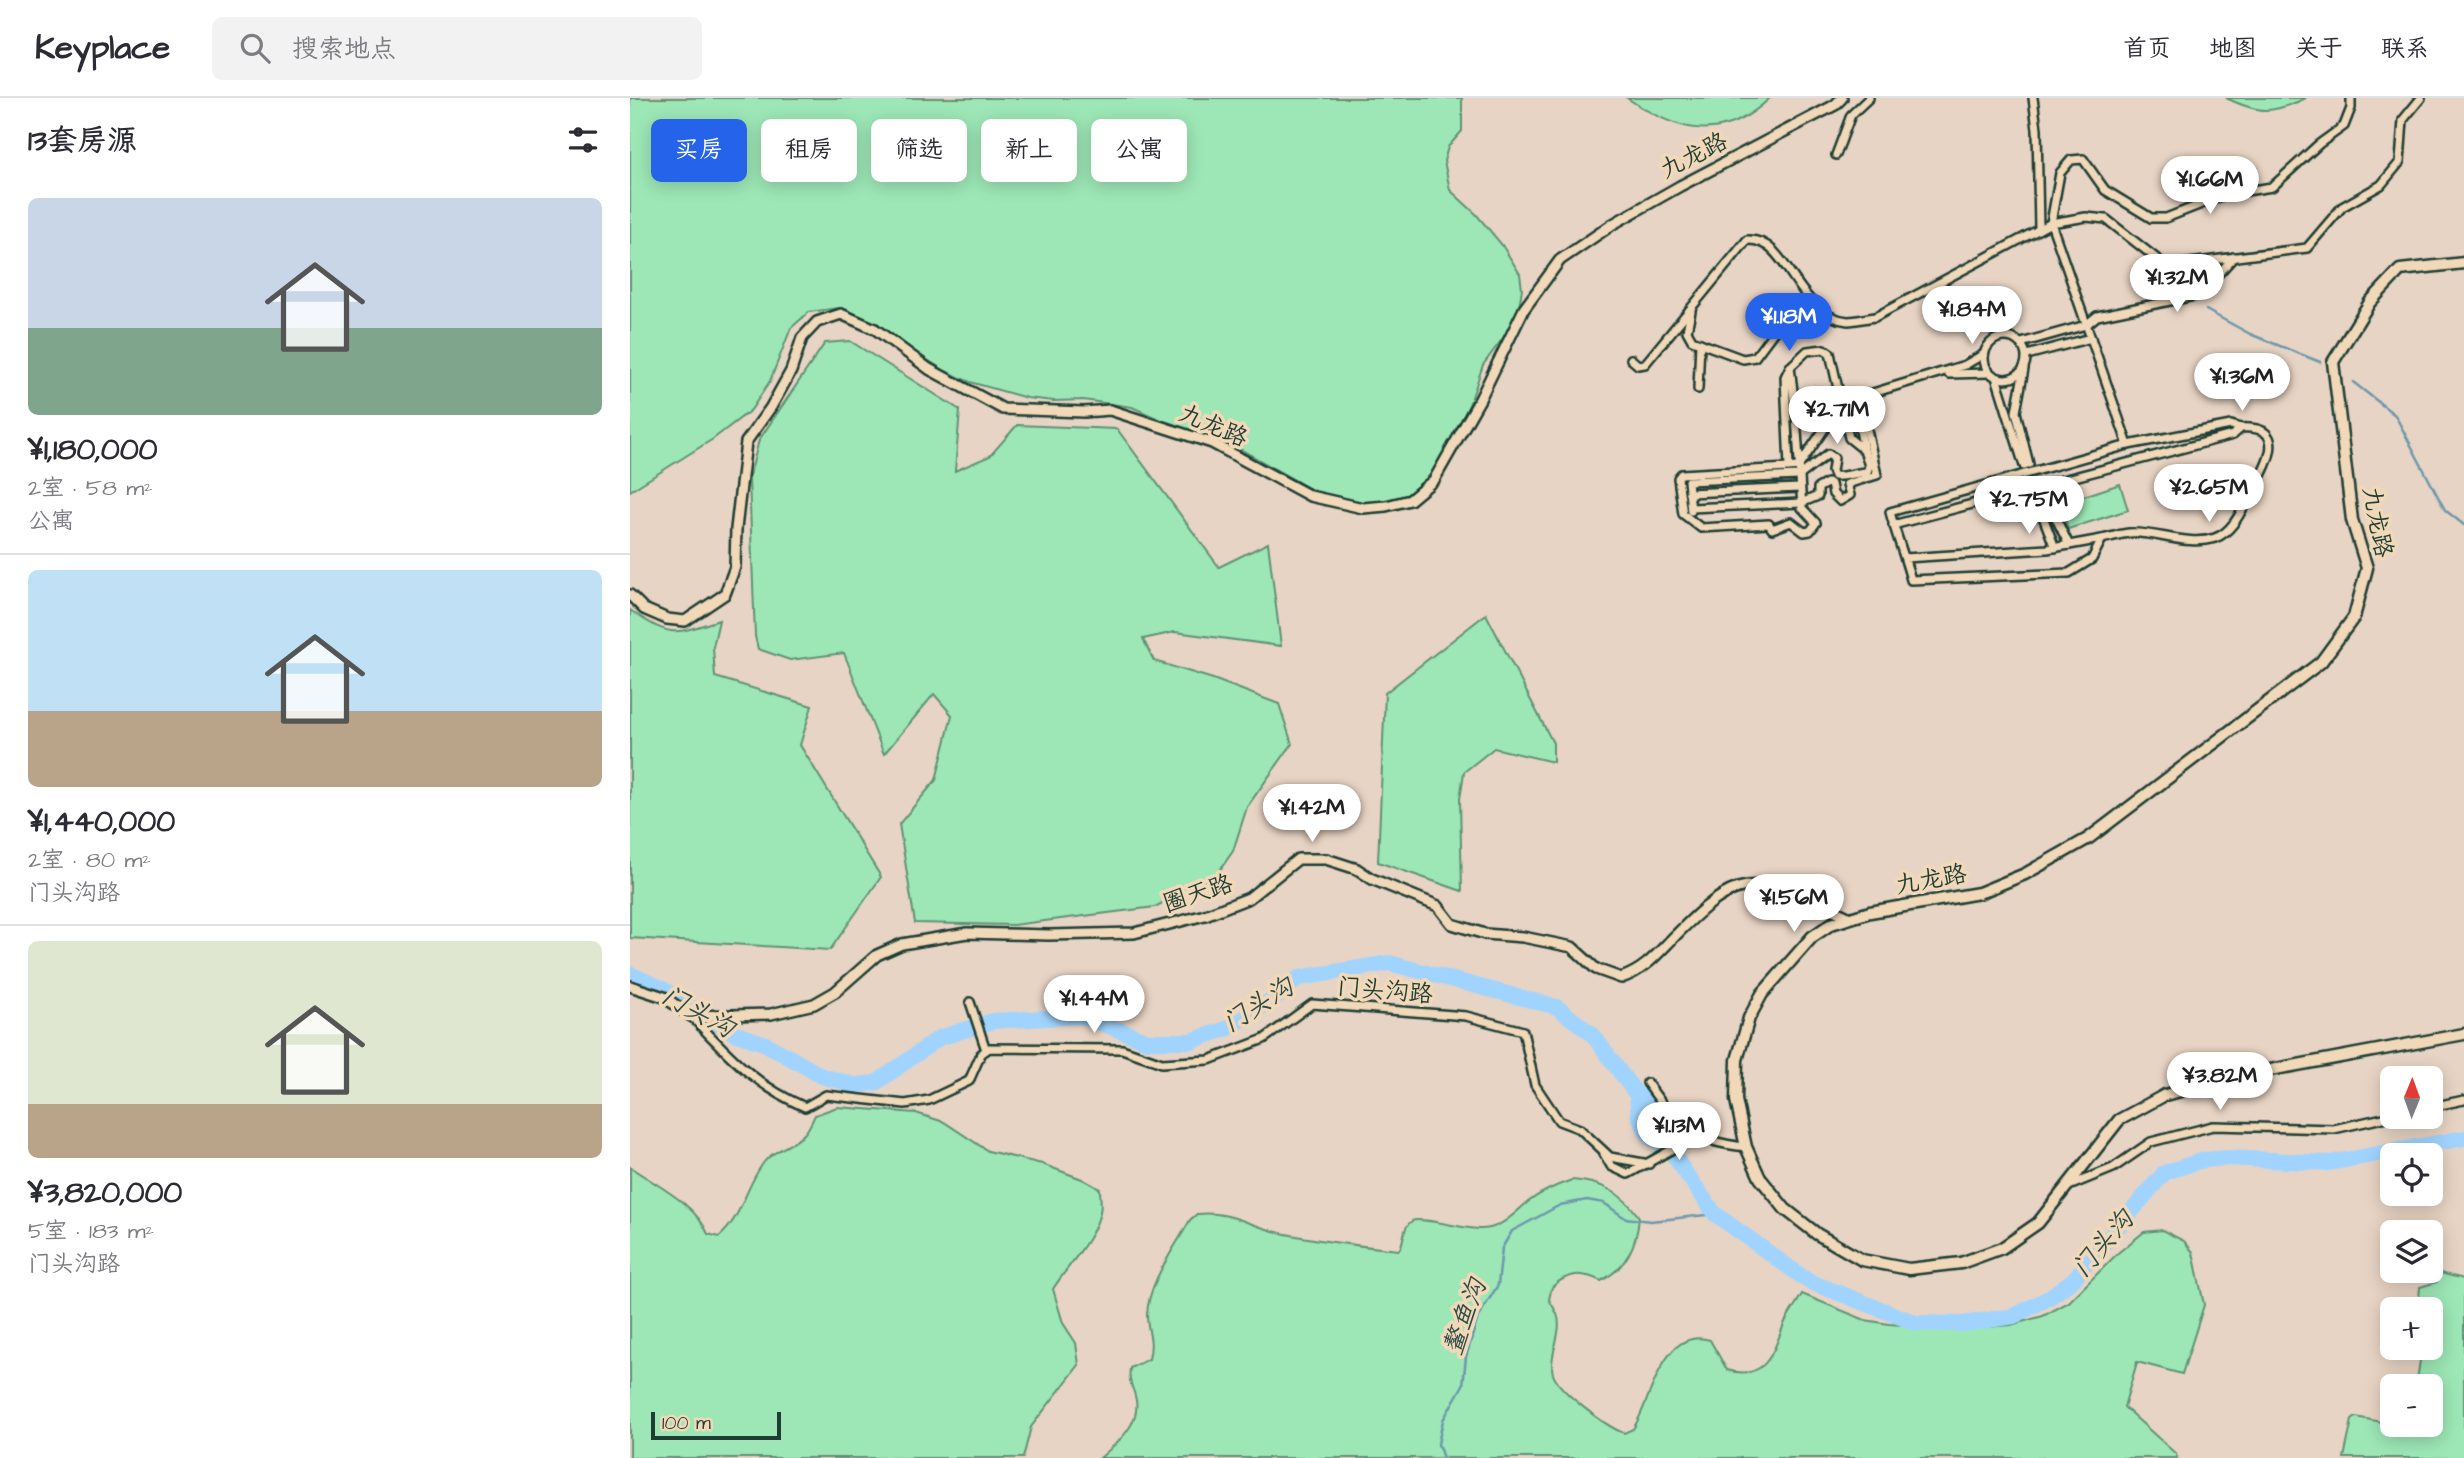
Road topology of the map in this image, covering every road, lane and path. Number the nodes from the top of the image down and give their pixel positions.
1 (1842, 98) edge
2 (1869, 98) edge
3 (2033, 98) edge
4 (2351, 98) edge
5 (2421, 98) edge
6 (1836, 155) dead end
7 (2051, 223) junction
8 (2039, 229) junction
9 (2234, 256) junction
10 (2464, 263) edge
11 (1793, 306) dead end
12 (1692, 307) junction
13 (2086, 325) junction
14 (2091, 338) junction
15 (1700, 343) junction
16 (2021, 343) junction
17 (1984, 354) junction
18 (2027, 355) junction
19 (1631, 359) dead end
20 (1790, 367) junction
21 (2024, 368) junction
22 (1938, 374) junction
23 (1993, 375) junction
24 (1698, 389) dead end
25 (1857, 399) junction
26 (1843, 402) junction
27 (2241, 428) junction
28 (2128, 445) junction
29 (1864, 450) junction
30 (1789, 468) junction
31 (1799, 471) junction
32 (1679, 481) junction
33 (1688, 481) junction
34 (1800, 488) junction
35 (1689, 493) junction
36 (2046, 498) tunnel mouth
37 (2036, 501) tunnel mouth
38 (1801, 503) junction
39 (1691, 508) junction
40 (1692, 521) junction
41 (1894, 525) junction
42 (2102, 539) junction
43 (2068, 545) junction
44 (2055, 548) junction
45 (1905, 558) junction
46 (630, 595) edge
47 (1850, 918) junction
48 (630, 986) edge
49 (970, 1002) dead end
50 (691, 1016) junction
51 (2464, 1034) edge
52 (986, 1050) junction
53 (1647, 1083) dead end
54 (2464, 1100) edge
55 (2443, 1105) edge
56 (2380, 1119) edge
57 (1696, 1137) junction
58 (1746, 1147) junction
59 (1603, 1153) junction
60 (1649, 1164) junction
61 (2068, 1186) junction

1 - 46 street, 九龙路
2 - 6 street
3 - 8 street
4 - 7 street
5 - 9 street
7 - 8 street
7 - 9 street
7 - 13 street
8 - 12 street
9 - 13 street
10 - 47 main road, 九龙路
11 - 15 street
12 - 15 street
12 - 19 street
13 - 14 street
13 - 16 street
14 - 18 street
14 - 28 street
15 - 24 street
16 - 17 street
16 - 18 street
17 - 22 street
17 - 23 street
18 - 21 street
20 - 26 street
20 - 30 street
20 - 31 street
21 - 23 street
21 - 23 street
22 - 23 street
22 - 25 street
25 - 26 street
25 - 29 street
25 - 38 street
26 - 29 street
26 - 31 street
27 - 28 street
27 - 41 street
27 - 42 street
28 - 41 street
29 - 31 street
30 - 31 street
30 - 32 street
31 - 33 street
31 - 34 street
32 - 33 street
32 - 40 street
33 - 35 street
34 - 35 street
34 - 38 street
35 - 39 street
36 - 43 street
37 - 44 street
38 - 39 street
38 - 40 street
39 - 40 street
41 - 45 street
42 - 43 street
42 - 45 street
43 - 44 street
44 - 45 street
47 - 50 street, 圈天路
47 - 58 main road, 九龙路
48 - 50 street
49 - 52 street
50 - 52 street
51 - 61 main road, 九龙路
52 - 59 street, 门头沟路
53 - 57 street
54 - 55 street
56 - 61 street
57 - 58 street
57 - 60 street
58 - 61 main road, 九龙路
59 - 60 street
59 - 60 street

